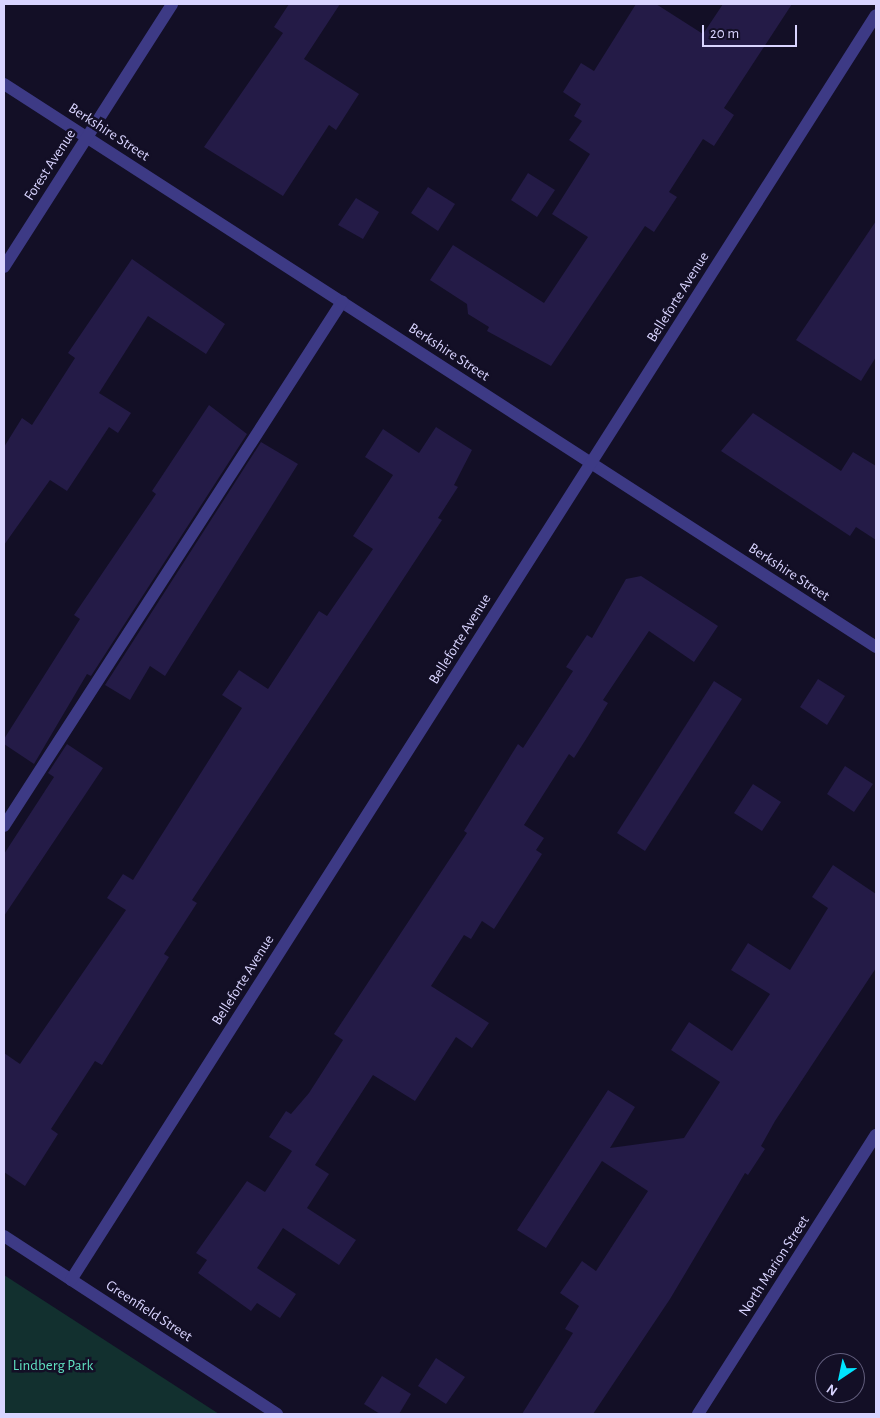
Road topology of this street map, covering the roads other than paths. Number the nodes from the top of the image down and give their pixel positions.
1 (172, 4) edge
2 (876, 15) edge
3 (4, 84) edge
4 (87, 137) junction
5 (4, 267) edge
6 (342, 302) junction
7 (591, 463) junction
8 (876, 648) edge
9 (4, 826) edge
10 (876, 1135) edge
11 (4, 1236) edge
12 (71, 1280) junction
13 (277, 1414) edge
14 (698, 1414) edge

1 - 4 street, Forest Avenue
2 - 7 street, Belleforte Avenue
3 - 4 street, Berkshire Street
4 - 5 street, Forest Avenue
4 - 6 street, Berkshire Street
6 - 7 street, Berkshire Street
6 - 9 street
7 - 8 street, Berkshire Street
7 - 12 street, Belleforte Avenue
10 - 14 street, North Marion Street
11 - 12 street, Greenfield Street
12 - 13 street, Greenfield Street

